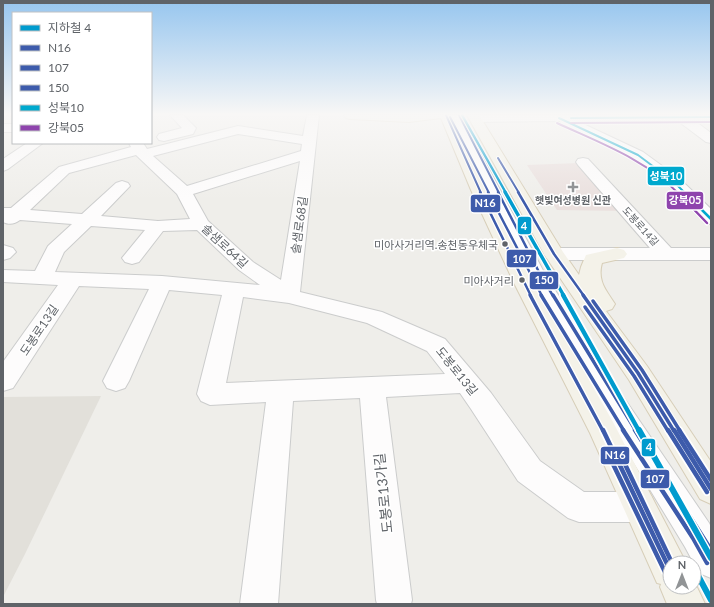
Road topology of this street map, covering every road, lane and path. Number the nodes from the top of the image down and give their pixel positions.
1 (294, 143) edge
2 (310, 143) edge
3 (466, 143) edge
4 (468, 143) edge
5 (470, 143) edge
6 (483, 143) edge
7 (613, 143) edge
8 (35, 144) edge
9 (140, 145) edge
10 (310, 147) junction
11 (492, 150) junction
12 (583, 162) dead end
13 (3, 166) edge
14 (494, 182) junction
15 (122, 186) dead end
16 (184, 192) junction
17 (709, 215) edge
18 (8, 217) edge
19 (86, 220) junction
20 (201, 224) junction
21 (158, 226) junction
22 (550, 247) junction
23 (617, 254) junction
24 (666, 254) junction
25 (711, 254) edge
26 (132, 258) dead end
27 (3, 276) edge
28 (42, 278) junction
29 (73, 280) junction
30 (162, 283) junction
31 (234, 289) junction
32 (289, 296) junction
33 (4, 381) dead end
34 (116, 381) dead end
35 (467, 383) junction
36 (372, 386) junction
37 (281, 390) junction
38 (705, 479) edge
39 (640, 506) junction
40 (711, 536) edge
41 (663, 555) edge
42 (711, 561) edge
43 (394, 600) dead end
44 (259, 604) edge

1 - 10 street
2 - 10 street, 솔샘로68길
3 - 39 main road
4 - 42 street
5 - 14 street
6 - 11 main road
7 - 17 street
8 - 13 street
9 - 16 street, 솔샘로64길
9 - 18 street
10 - 16 street
10 - 32 street, 솔샘로68길
11 - 14 street
11 - 22 main road
12 - 24 street, 도봉로14길
14 - 22 street
14 - 40 street
15 - 19 street
16 - 20 street, 솔샘로64길
18 - 19 street
19 - 21 street
19 - 28 street
20 - 21 street
20 - 32 street, 솔샘로64길
21 - 26 street
22 - 23 street, 도봉로14길
22 - 38 main road
23 - 24 street, 도봉로14길
23 - 38 main road
24 - 25 street, 도봉로14길
27 - 28 street, 도봉로13길
28 - 29 street, 도봉로13길
29 - 30 street, 도봉로13길
29 - 33 street, 도봉로13길
30 - 31 street, 도봉로13길
30 - 34 street
31 - 32 street, 도봉로13길
31 - 37 street
32 - 35 street, 도봉로13길
35 - 36 street
35 - 39 street, 도봉로13길
36 - 37 street
36 - 43 street, 도봉로13가길
37 - 44 street
39 - 41 main road

